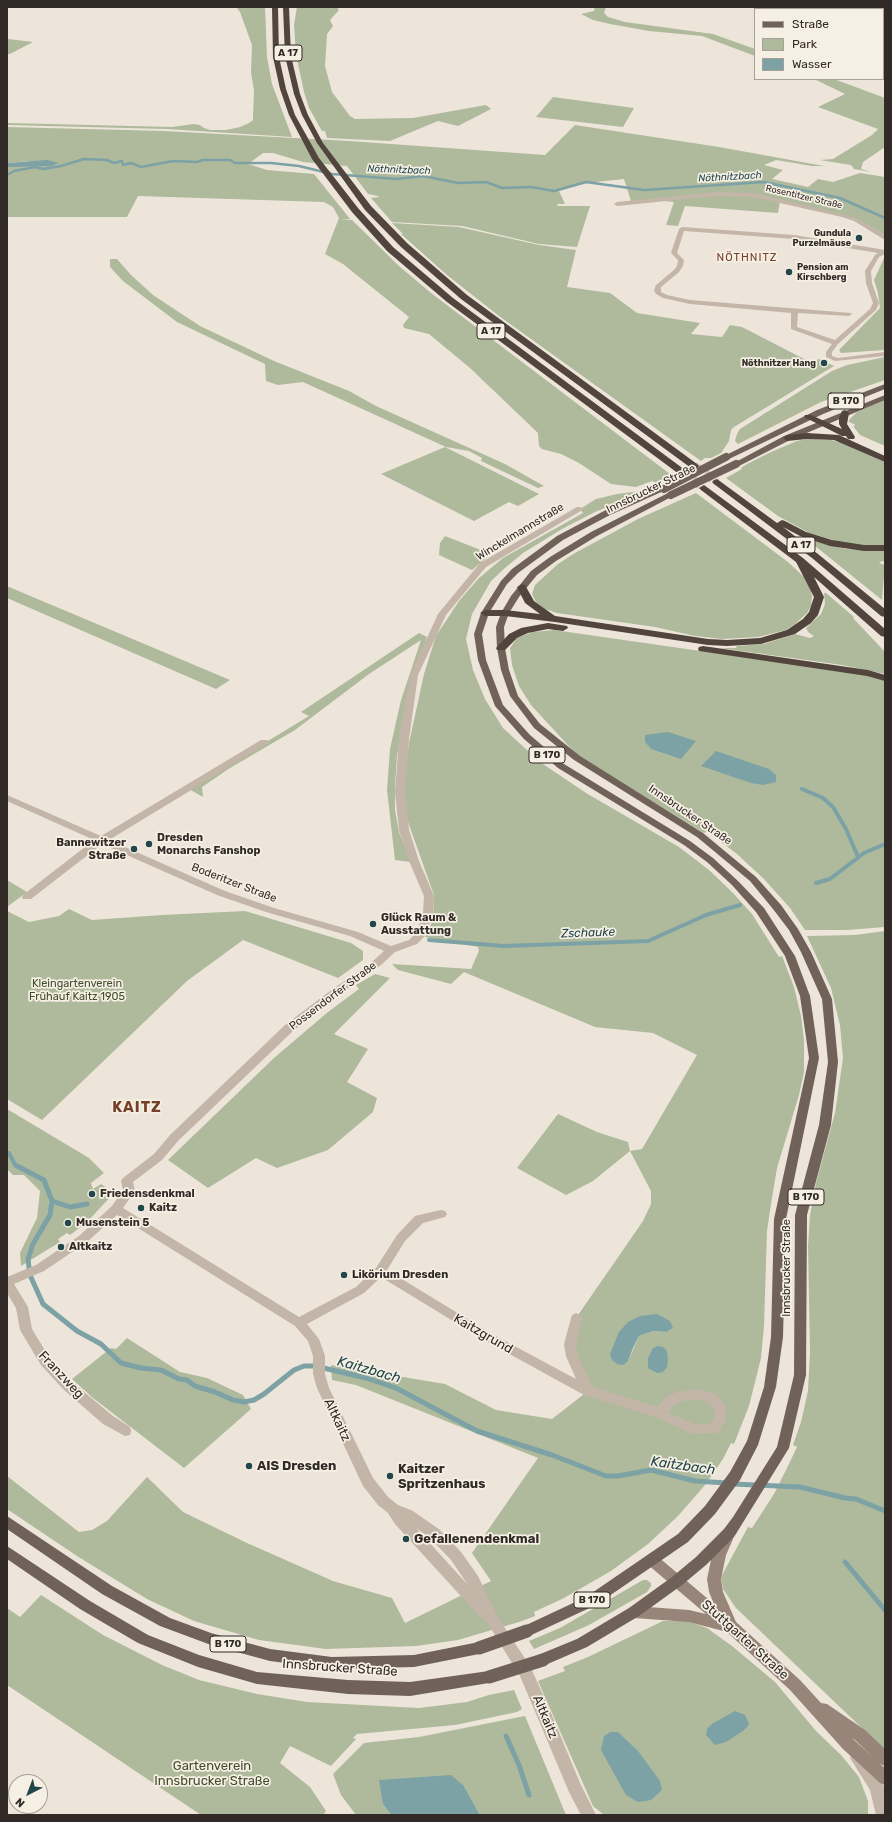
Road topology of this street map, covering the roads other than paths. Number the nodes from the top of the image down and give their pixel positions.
1 (293, 7) edge
2 (273, 8) edge
3 (286, 9) edge
4 (617, 204) dead end
5 (885, 238) edge
6 (885, 252) edge
7 (795, 311) junction
8 (849, 314) dead end
9 (836, 343) junction
10 (885, 354) edge
11 (885, 386) edge
12 (885, 397) edge
13 (846, 413) junction
14 (804, 419) junction
15 (817, 425) junction
16 (836, 437) junction
17 (851, 437) junction
18 (787, 438) junction
19 (885, 451) edge
20 (885, 459) edge
21 (694, 466) tunnel mouth
22 (682, 472) tunnel mouth
23 (717, 482) tunnel mouth
24 (704, 488) tunnel mouth
25 (751, 507) junction
26 (580, 509) dead end
27 (885, 548) edge
28 (800, 560) junction
29 (522, 587) junction
30 (442, 614) joint
31 (485, 614) junction
32 (885, 614) edge
33 (504, 617) junction
34 (551, 622) junction
35 (885, 634) edge
36 (500, 648) junction
37 (885, 678) edge
38 (264, 742) dead end
39 (7, 798) edge
40 (101, 840) junction
41 (27, 897) dead end
42 (391, 950) junction
43 (116, 1208) junction
44 (441, 1214) dead end
45 (380, 1271) junction
46 (7, 1282) edge
47 (576, 1318) dead end
48 (299, 1322) junction
49 (588, 1391) junction
50 (659, 1413) dead end
51 (125, 1431) dead end
52 (393, 1509) junction
53 (7, 1522) edge
54 (729, 1533) junction
55 (7, 1552) edge
56 (652, 1560) junction
57 (678, 1581) junction
58 (634, 1612) junction
59 (494, 1623) junction
60 (731, 1627) junction
61 (810, 1701) junction
62 (848, 1744) junction
63 (885, 1759) edge
64 (885, 1778) edge
65 (589, 1815) edge
66 (883, 1815) edge

1 - 3 highway
2 - 22 highway, A 17
3 - 21 highway, A 17
4 - 5 street, Rosentitzer Straße
6 - 7 street
6 - 9 street
7 - 8 street
7 - 9 street
9 - 10 street
11 - 14 main road, B 170
12 - 13 main road, B 170
13 - 15 main road, Innsbrucker Straße / B 170
13 - 17 highway
14 - 15 highway
14 - 31 main road, Innsbrucker Straße / B 170, bridge
15 - 16 highway
15 - 17 highway
15 - 18 main road, Innsbrucker Straße / B 170
16 - 18 highway
16 - 20 highway
17 - 19 highway
18 - 29 main road, Innsbrucker Straße / B 170, bridge
23 - 25 highway, A 17
24 - 28 highway, A 17
25 - 27 highway
25 - 32 highway, A 17
26 - 30 street, Winckelmannstraße
28 - 34 highway
28 - 35 highway, A 17
29 - 33 main road, Innsbrucker Straße / B 170
29 - 34 highway
30 - 42 street, Possendorfer Straße
31 - 33 highway
31 - 56 main road, Innsbrucker Straße / B 170
33 - 34 highway
33 - 36 main road, Innsbrucker Straße / B 170
34 - 36 highway
34 - 37 highway
36 - 54 main road, Innsbrucker Straße / B 170
38 - 40 street
39 - 40 street, Boderitzer Straße
40 - 41 street
40 - 42 street, Boderitzer Straße
42 - 43 street, Possendorfer Straße
43 - 46 street, Possendorfer Straße
43 - 48 street, Altkaitz
44 - 45 street
45 - 48 street
45 - 49 street, Kaitzgrund
46 - 51 street, Franzweg
47 - 49 street
48 - 52 street, Altkaitz
49 - 50 street, Kaitzgrund
52 - 59 street, Altkaitz
52 - 59 street, Altkaitz
53 - 56 main road, Innsbrucker Straße / B 170, bridge
54 - 57 main road, Innsbrucker Straße / B 170
54 - 60 main road
55 - 58 main road, Innsbrucker Straße / B 170, bridge
56 - 57 main road
57 - 58 main road, Innsbrucker Straße / B 170
57 - 60 main road, Stuttgarter Straße
58 - 60 main road
59 - 65 street, Altkaitz
60 - 61 main road, Stuttgarter Straße
61 - 62 main road, Stuttgarter Straße
61 - 63 main road, Stuttgarter Straße
62 - 64 main road, Stuttgarter Straße
62 - 66 street

